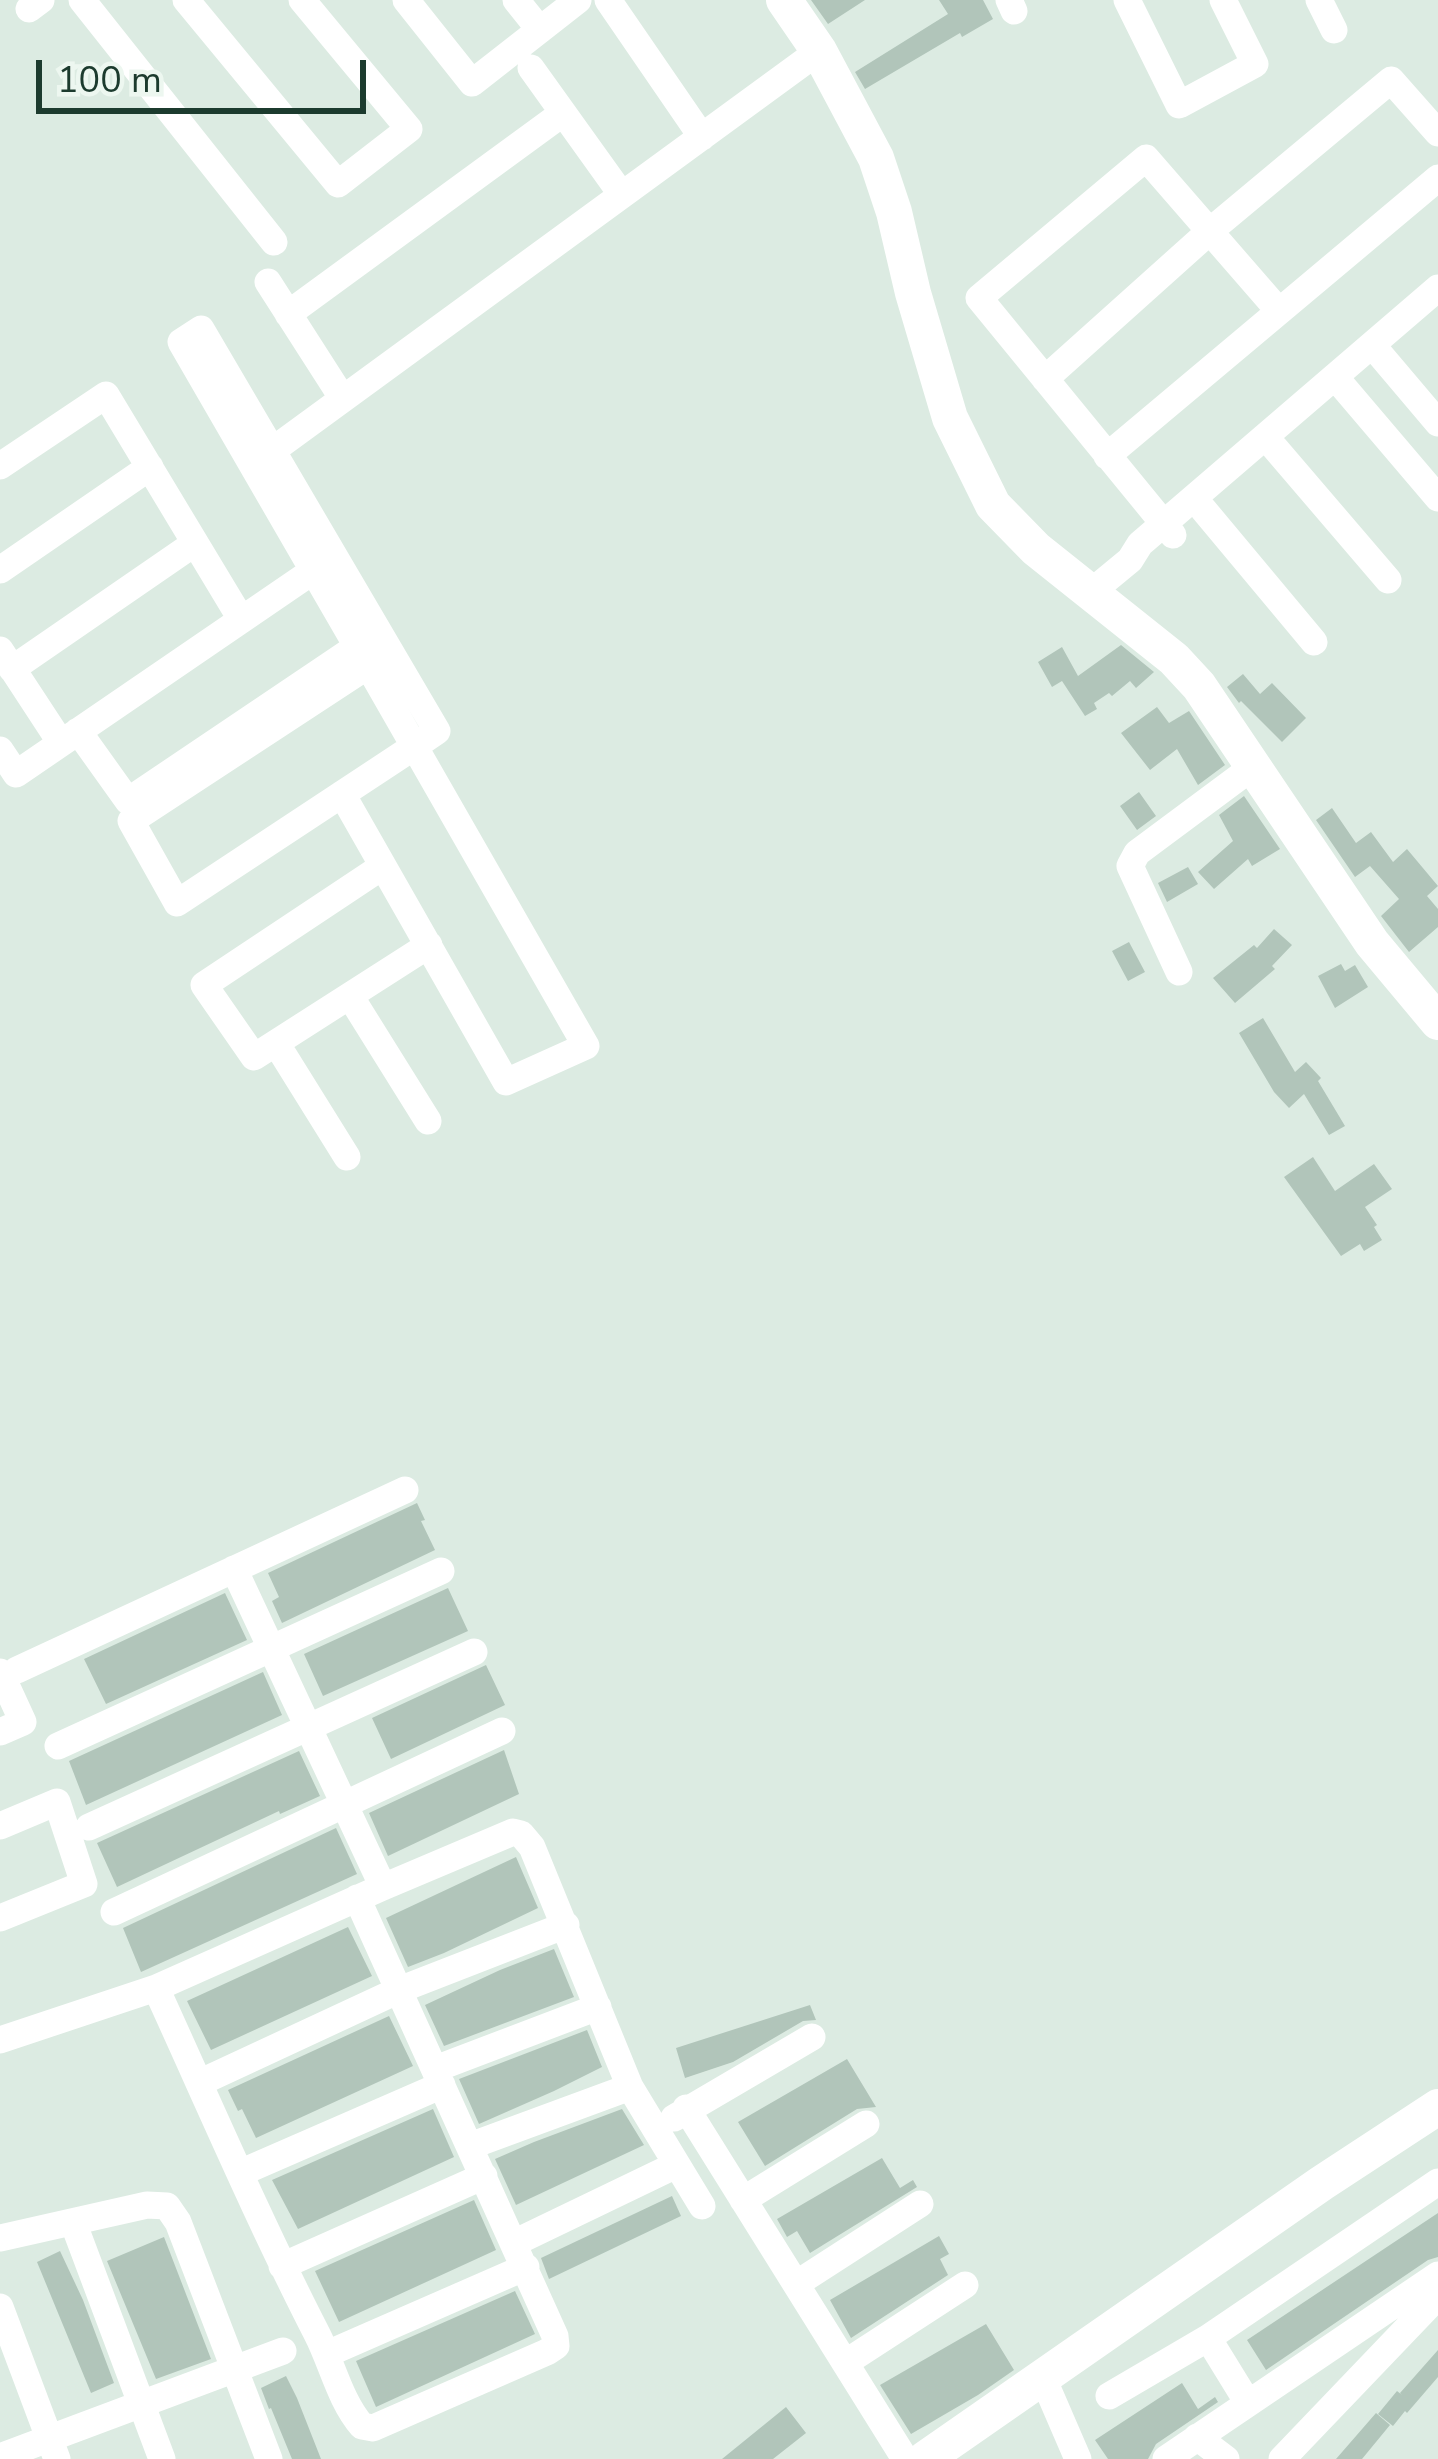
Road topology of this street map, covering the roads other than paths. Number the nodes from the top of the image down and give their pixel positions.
1 (82, 0) edge
2 (186, 0) edge
3 (302, 0) edge
4 (406, 0) edge
5 (516, 0) edge
6 (578, 0) edge
7 (608, 0) edge
8 (784, 0) edge
9 (1126, 0) edge
10 (1223, 0) edge
11 (1319, 0) edge
12 (540, 30) junction
13 (1334, 30) dead end
14 (819, 50) junction
15 (531, 68) dead end
16 (563, 112) junction
17 (1438, 133) edge
18 (702, 136) junction
19 (1438, 178) edge
20 (622, 195) junction
21 (1210, 231) junction
22 (274, 242) dead end
23 (268, 282) dead end
24 (1438, 288) edge
25 (1438, 309) edge
26 (1279, 310) junction
27 (288, 314) junction
28 (1377, 351) junction
29 (1045, 379) junction
30 (1340, 382) junction
31 (343, 399) junction
32 (1438, 423) edge
33 (1275, 448) junction
34 (273, 450) junction
35 (1108, 456) junction
36 (0, 466) edge
37 (150, 467) junction
38 (1438, 497) edge
39 (1203, 509) junction
40 (1168, 530) junction
41 (195, 543) junction
42 (324, 563) junction
43 (0, 570) edge
44 (1388, 580) dead end
45 (1090, 593) junction
46 (241, 620) junction
47 (1314, 642) dead end
48 (369, 648) junction
49 (6, 659) edge
50 (70, 737) junction
51 (416, 746) junction
52 (0, 750) edge
53 (1254, 766) junction
54 (342, 794) junction
55 (383, 866) junction
56 (429, 946) junction
57 (1179, 972) dead end
58 (350, 996) junction
59 (1438, 1022) edge
60 (276, 1043) junction
61 (428, 1121) dead end
62 (347, 1157) dead end
63 (405, 1490) dead end
64 (234, 1569) junction
65 (441, 1571) dead end
66 (271, 1648) junction
67 (474, 1652) dead end
68 (9, 1671) edge
69 (308, 1727) junction
70 (502, 1731) dead end
71 (0, 1732) edge
72 (58, 1745) dead end
73 (344, 1805) junction
74 (0, 1826) edge
75 (89, 1827) dead end
76 (370, 1892) junction
77 (114, 1912) dead end
78 (0, 1918) edge
79 (566, 1925) junction
80 (156, 1988) junction
81 (399, 1990) junction
82 (598, 2007) junction
83 (812, 2037) dead end
84 (0, 2040) edge
85 (438, 2077) junction
86 (199, 2083) junction
87 (630, 2087) junction
88 (1438, 2107) edge
89 (686, 2108) junction
90 (866, 2124) dead end
91 (657, 2131) junction
92 (470, 2146) junction
93 (676, 2164) junction
94 (240, 2173) junction
95 (484, 2176) junction
96 (1438, 2182) edge
97 (743, 2200) junction
98 (920, 2204) dead end
99 (702, 2206) dead end
100 (74, 2222) junction
101 (0, 2238) edge
102 (520, 2255) junction
103 (282, 2266) junction
104 (1438, 2275) edge
105 (796, 2284) junction
106 (965, 2284) dead end
107 (1438, 2296) edge
108 (0, 2307) edge
109 (1208, 2338) junction
110 (283, 2351) dead end
111 (327, 2354) junction
112 (845, 2363) junction
113 (234, 2369) junction
114 (1043, 2378) junction
115 (1109, 2396) dead end
116 (1247, 2403) junction
117 (141, 2404) junction
118 (1197, 2438) junction
119 (53, 2449) edge
120 (0, 2457) edge
121 (162, 2459) edge
122 (269, 2459) edge
123 (904, 2459) edge
124 (926, 2459) edge
125 (1078, 2459) edge
126 (1166, 2459) edge
127 (1226, 2459) edge
128 (1282, 2459) edge

1 - 22 street
2 - 3 street
4 - 12 street
5 - 12 street
6 - 12 street
7 - 18 street
8 - 14 street
9 - 10 street
11 - 13 street
14 - 18 street
14 - 45 street
15 - 16 street
16 - 20 street
16 - 27 street
17 - 21 street
18 - 20 street
19 - 26 street
20 - 31 street
21 - 26 street
21 - 29 street
21 - 29 street
23 - 27 street
24 - 28 street
25 - 28 street
26 - 35 street
27 - 31 street
28 - 30 street
28 - 32 street
29 - 35 street
30 - 33 street
30 - 38 street
30 - 40 street
31 - 34 street
33 - 39 street
33 - 44 street
34 - 42 street
34 - 42 street
35 - 40 street
36 - 37 street
37 - 41 street
37 - 43 street
39 - 40 street
39 - 47 street
40 - 45 street
41 - 46 street
41 - 49 street
42 - 46 street
42 - 48 street
45 - 53 street
46 - 50 street
48 - 50 street
48 - 51 street
48 - 54 street
49 - 50 street
50 - 52 street
51 - 54 street
51 - 56 street
53 - 57 street
53 - 59 street
54 - 55 street
55 - 56 street
55 - 60 street
56 - 58 street
58 - 60 street
58 - 61 street
60 - 62 street
63 - 64 street
64 - 66 street
64 - 68 street
65 - 66 street
66 - 69 street
66 - 72 street
67 - 69 street
68 - 71 street
69 - 73 street
69 - 75 street
70 - 73 street
73 - 76 street
73 - 77 street
74 - 78 street
76 - 79 street
76 - 80 street
76 - 81 street
79 - 81 street
79 - 82 street
80 - 84 street
80 - 86 street
81 - 85 street
81 - 86 street
82 - 85 street
82 - 87 street
83 - 89 street
85 - 92 street
85 - 94 street
86 - 94 street
87 - 91 street
87 - 92 street
88 - 114 street
89 - 91 street
89 - 97 street
90 - 97 street
91 - 93 street
92 - 95 street
93 - 99 street
93 - 102 street
94 - 103 street
95 - 102 street
95 - 103 street
96 - 109 street
97 - 105 street
98 - 105 street
100 - 101 street
100 - 113 street
100 - 117 street
102 - 111 street
102 - 111 street
103 - 111 street
104 - 116 street
105 - 112 street
106 - 112 street
107 - 128 street
108 - 119 street
109 - 115 street
109 - 116 street
110 - 113 street
112 - 123 street
113 - 117 street
113 - 122 street
114 - 124 street
114 - 125 street
116 - 118 street
117 - 119 street
117 - 121 street
118 - 126 street
118 - 127 street
119 - 120 street

